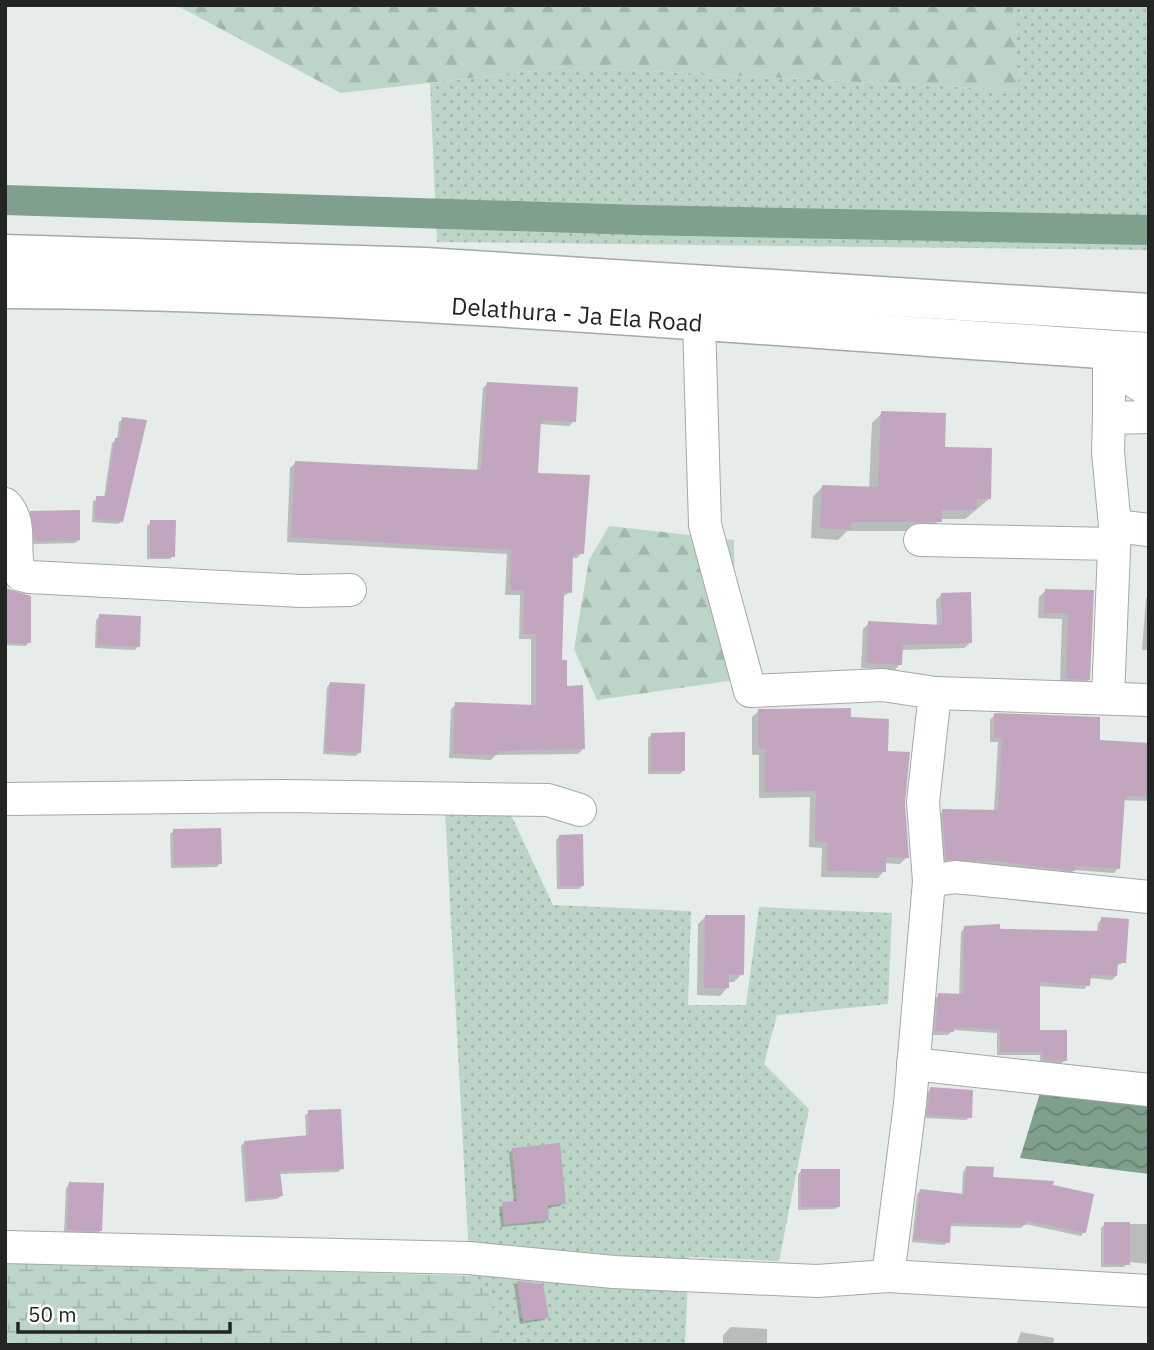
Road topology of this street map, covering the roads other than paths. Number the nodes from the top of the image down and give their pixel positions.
1 (5, 254) edge
2 (5, 289) edge
3 (1149, 313) edge
4 (699, 322) junction
5 (1149, 352) edge
6 (1109, 358) junction
7 (1149, 391) edge
8 (1149, 417) edge
9 (1109, 418) junction
10 (5, 504) edge
11 (1149, 530) edge
12 (1115, 535) junction
13 (920, 540) dead end
14 (350, 590) dead end
15 (935, 692) junction
16 (1108, 697) junction
17 (1149, 700) edge
18 (5, 799) edge
19 (580, 810) dead end
20 (929, 881) junction
21 (1149, 897) edge
22 (913, 1064) junction
23 (1149, 1090) edge
24 (5, 1247) edge
25 (888, 1276) junction
26 (1149, 1291) edge

1 - 3 main road, Delathura - Ja Ela Road
2 - 4 main road, Delathura - Ja Ela Road
4 - 6 main road, Delathura - Ja Ela Road
4 - 15 street
5 - 6 main road, Delathura - Ja Ela Road
6 - 7 street
6 - 9 street
8 - 9 street
9 - 12 street
10 - 14 street
11 - 12 street
12 - 13 street
12 - 16 street
15 - 16 street
15 - 20 street
16 - 17 street
18 - 19 street
20 - 21 street
20 - 22 street
22 - 23 street
22 - 25 street
24 - 25 street
25 - 26 street

